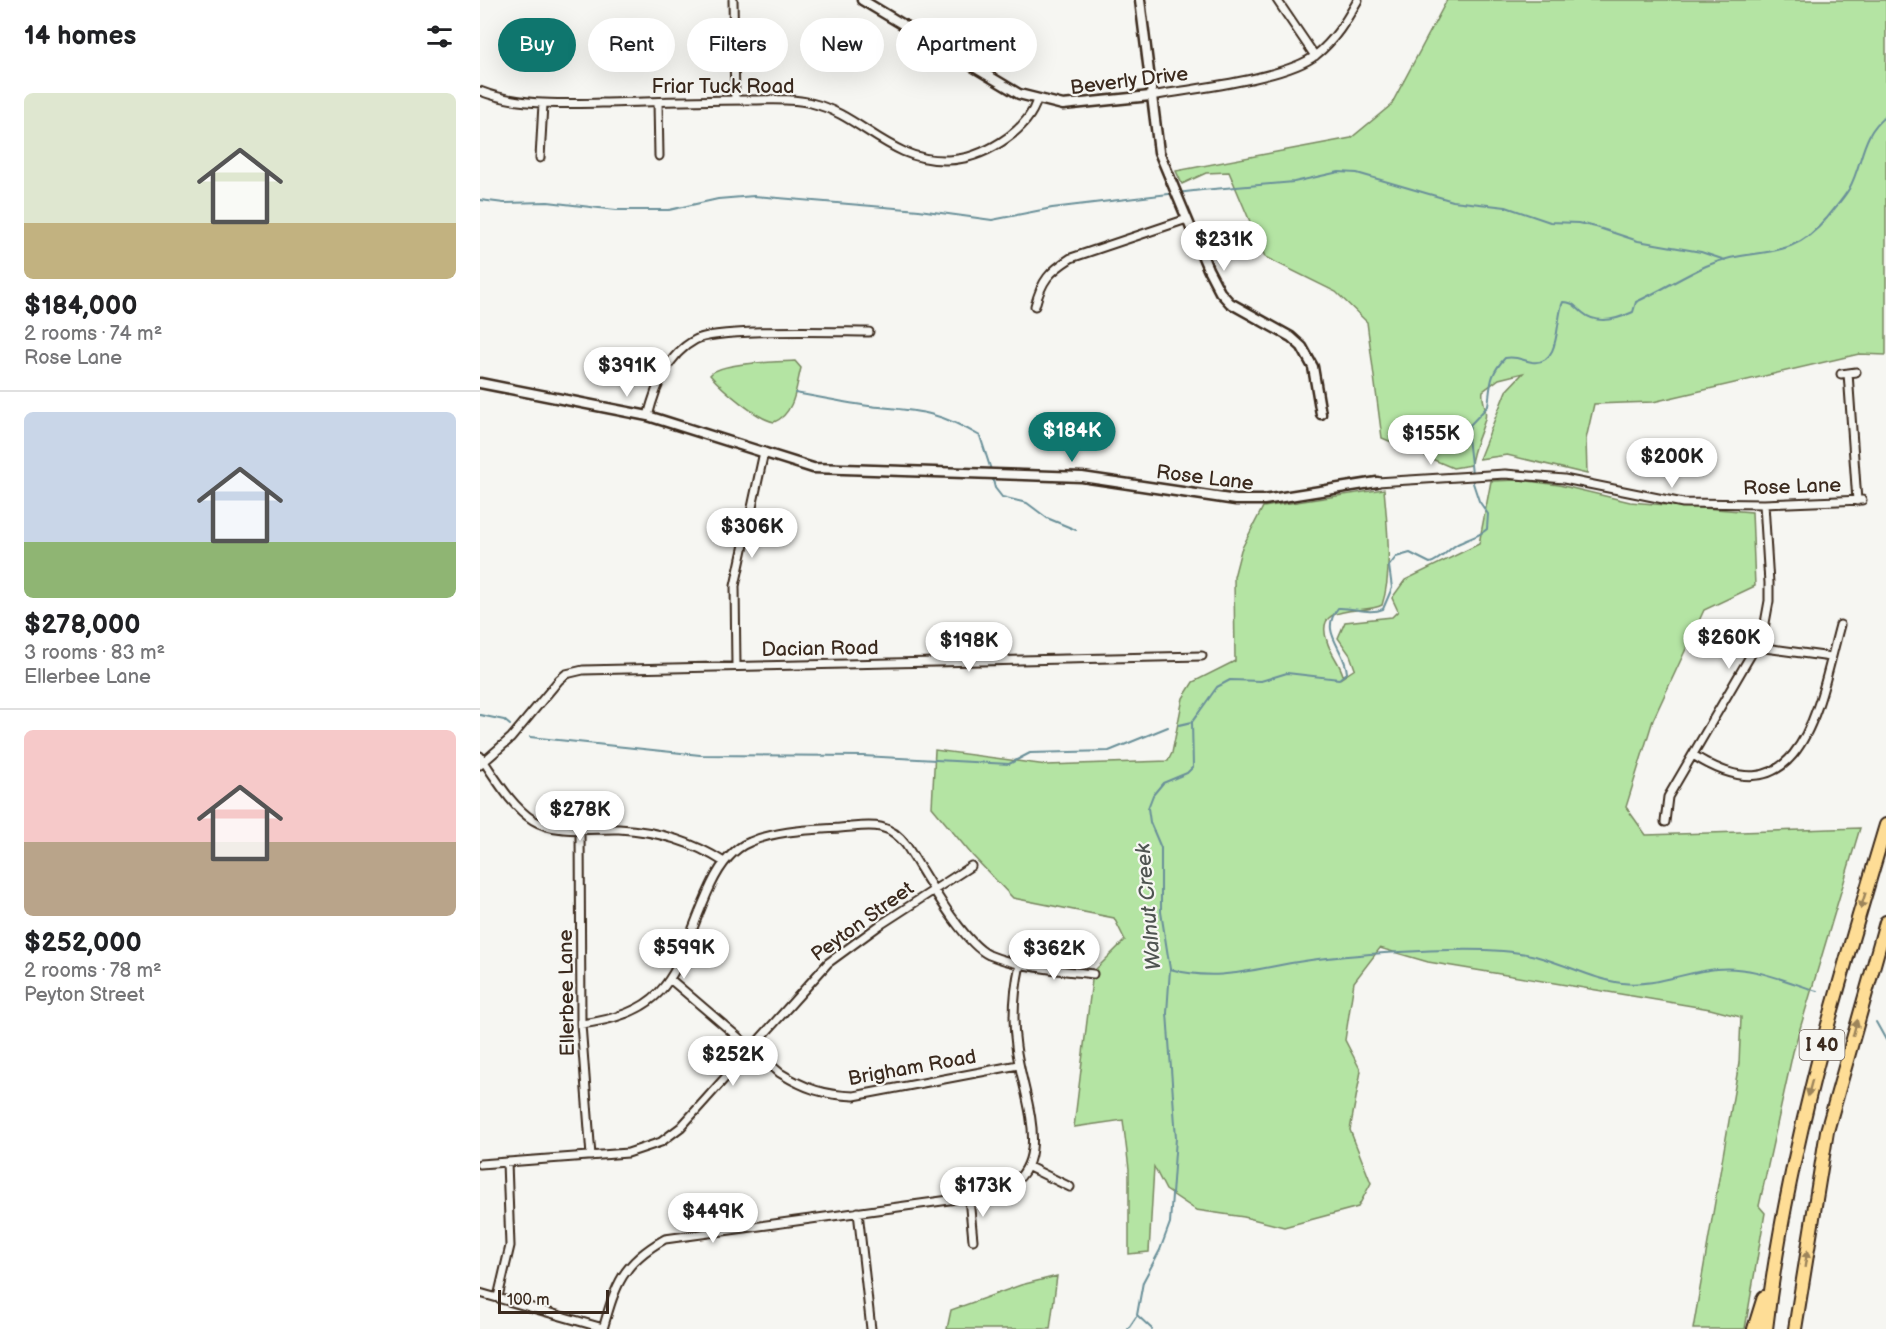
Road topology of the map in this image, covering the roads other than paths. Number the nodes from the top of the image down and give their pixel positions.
1 (733, 0) edge
2 (862, 0) edge
3 (1140, 0) edge
4 (1277, 0) edge
5 (1358, 0) edge
6 (1315, 56) junction
7 (480, 91) edge
8 (1150, 96) junction
9 (735, 100) junction
10 (1037, 100) junction
11 (658, 102) junction
12 (543, 104) junction
13 (659, 156) dead end
14 (540, 158) dead end
15 (1187, 219) junction
16 (1035, 306) dead end
17 (869, 332) dead end
18 (1848, 373) dead end
19 (480, 383) edge
20 (1321, 414) dead end
21 (648, 416) junction
22 (764, 452) junction
23 (1377, 482) joint
24 (1764, 504) junction
25 (1840, 625) dead end
26 (1757, 647) junction
27 (1202, 656) dead end
28 (1831, 657) junction
29 (736, 666) junction
30 (1693, 755) junction
31 (481, 761) edge
32 (1665, 822) dead end
33 (1886, 825) edge
34 (580, 829) junction
35 (724, 862) junction
36 (971, 866) dead end
37 (935, 890) junction
38 (1886, 922) edge
39 (1020, 964) junction
40 (1093, 974) dead end
41 (670, 979) junction
42 (581, 1024) junction
43 (752, 1048) junction
44 (1018, 1065) junction
45 (591, 1156) junction
46 (507, 1162) junction
47 (480, 1164) edge
48 (1029, 1167) junction
49 (1070, 1187) dead end
50 (969, 1198) junction
51 (858, 1212) junction
52 (973, 1240) dead end
53 (1773, 1270) junction
54 (480, 1293) edge
55 (498, 1297) junction
56 (603, 1329) edge
57 (871, 1329) edge
58 (1754, 1329) edge
59 (1766, 1329) edge
60 (1796, 1329) edge

1 - 9 street
2 - 10 street, Beverly Drive
3 - 8 street
4 - 6 street
5 - 6 street, Beverly Drive
6 - 8 street, Beverly Drive
7 - 12 street, Friar Tuck Road
8 - 10 street, Beverly Drive
8 - 15 street
9 - 10 street, Friar Tuck Road
9 - 11 street, Friar Tuck Road
11 - 12 street, Friar Tuck Road
11 - 13 street
12 - 14 street
15 - 16 street
15 - 20 street
17 - 21 street
18 - 24 street, Rose Lane
19 - 21 street, Rose Lane
21 - 22 street, Rose Lane
22 - 23 street, Rose Lane
22 - 29 street
23 - 24 street, Rose Lane
24 - 26 street
25 - 28 street
26 - 28 street
26 - 30 street
27 - 29 street, Dacian Road
28 - 30 street
29 - 31 street, Dacian Road
30 - 32 street
31 - 34 street
33 -> 53 highway, I 40
34 - 35 street
34 - 42 street, Ellerbee Lane
35 - 37 street
35 - 41 street
36 - 37 street, Peyton Street
37 - 39 street
37 - 43 street, Peyton Street
60 -> 38 highway, I 40
39 - 40 street
39 - 44 street
41 - 42 street
41 - 43 street, Brigham Road
42 - 45 street, Ellerbee Lane
43 - 44 street, Brigham Road
43 - 45 street, Peyton Street
44 - 48 street
45 - 46 street, Peyton Street
46 - 47 street, Peyton Street
46 - 55 street
48 - 49 street
48 - 50 street
50 - 51 street
50 - 52 street
51 - 56 street
51 - 57 street
53 - 58 highway
53 - 59 highway, I 40
54 - 55 street
55 - 56 street

